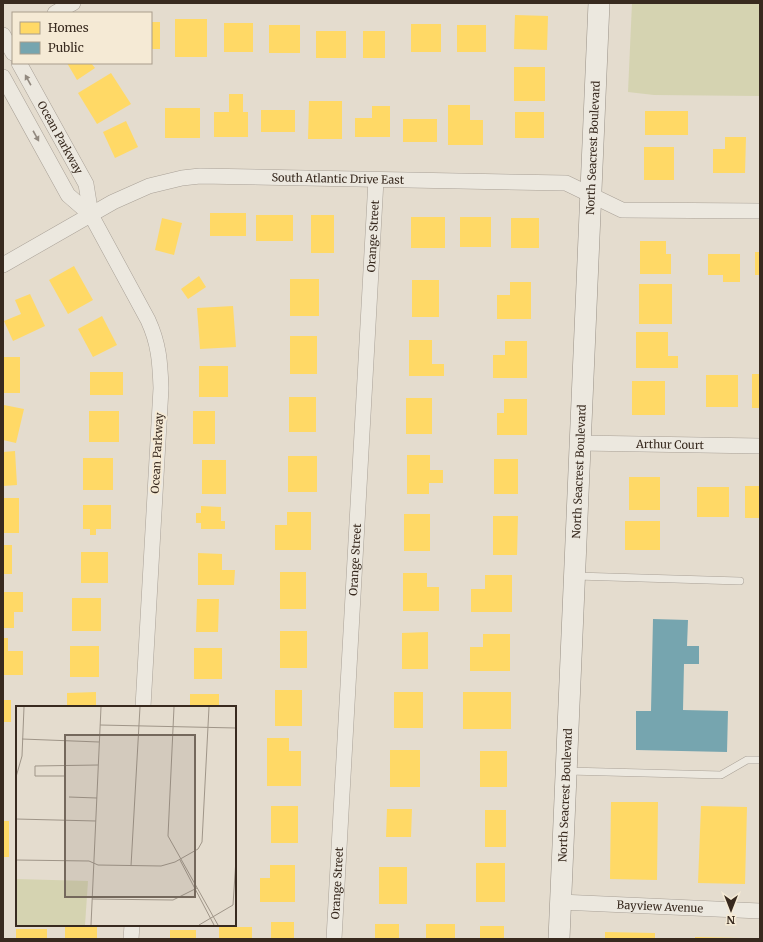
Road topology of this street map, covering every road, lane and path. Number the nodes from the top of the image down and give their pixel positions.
1 (73, 3) edge
2 (599, 3) edge
3 (57, 12) edge
4 (20, 64) edge
5 (3, 77) edge
6 (376, 180) junction
7 (590, 196) junction
8 (760, 211) edge
9 (91, 215) junction
10 (3, 265) edge
11 (580, 443) junction
12 (760, 446) edge
13 (574, 576) junction
14 (740, 581) dead end
15 (143, 706) edge
16 (760, 760) edge
17 (566, 771) junction
18 (560, 902) junction
19 (760, 910) edge
20 (132, 926) edge
21 (131, 939) edge
22 (334, 939) edge
23 (558, 939) edge

1 - 3 street
2 - 7 street, North Seacrest Boulevard
9 -> 4 street, Ocean Parkway
5 -> 9 street, Ocean Parkway
6 - 7 street, South Atlantic Drive East
6 - 9 street, South Atlantic Drive East
6 - 22 street, Orange Street
7 - 8 street, South Atlantic Drive East
7 - 11 street, North Seacrest Boulevard
9 - 10 street, South Atlantic Drive East
9 - 15 street, Ocean Parkway
11 - 12 street, Arthur Court
11 - 13 street, North Seacrest Boulevard
13 - 14 lane
13 - 17 street, North Seacrest Boulevard
16 - 17 lane
17 - 18 street, North Seacrest Boulevard
18 - 19 street, Bayview Avenue
18 - 23 street, North Seacrest Boulevard
20 - 21 street

